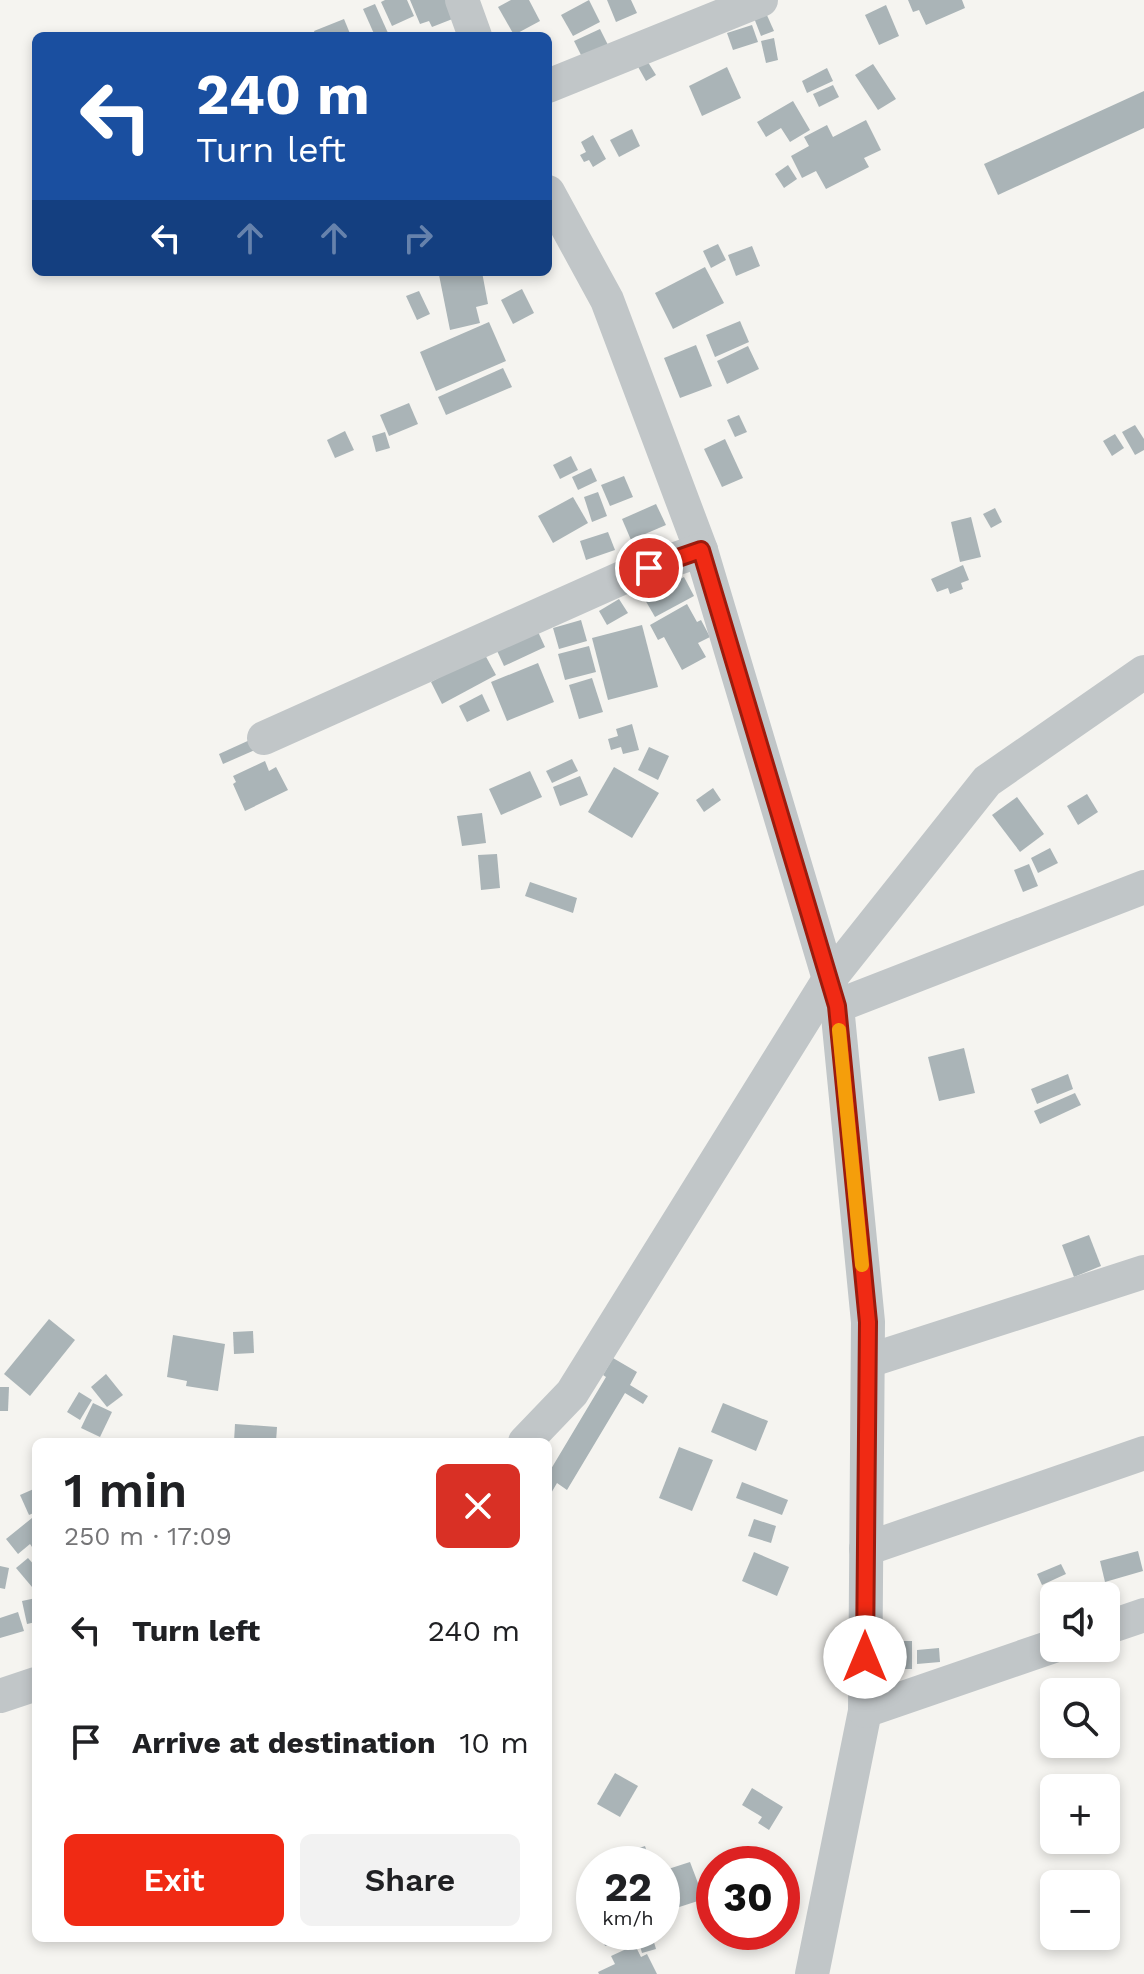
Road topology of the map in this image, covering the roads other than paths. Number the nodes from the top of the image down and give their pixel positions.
1 (462, 0) edge
2 (761, 0) edge
3 (474, 32) edge
4 (552, 84) edge
5 (552, 199) edge
6 (701, 550) junction
7 (1144, 672) edge
8 (264, 738) dead end
9 (1144, 887) edge
10 (832, 993) junction
11 (1144, 1272) edge
12 (868, 1361) junction
13 (529, 1438) edge
14 (1144, 1453) edge
15 (866, 1549) junction
16 (1144, 1615) edge
17 (1120, 1623) edge
18 (1040, 1651) edge
19 (32, 1685) edge
20 (0, 1696) edge
21 (865, 1711) junction
22 (812, 1974) edge

1 - 3 street
2 - 4 street
5 - 6 street
6 - 8 street
6 - 10 street
7 - 10 street
9 - 10 street
10 - 12 street
10 - 13 street
11 - 12 street
12 - 15 street
14 - 15 street
15 - 21 street
16 - 17 street
18 - 21 street
19 - 20 street
21 - 22 street

